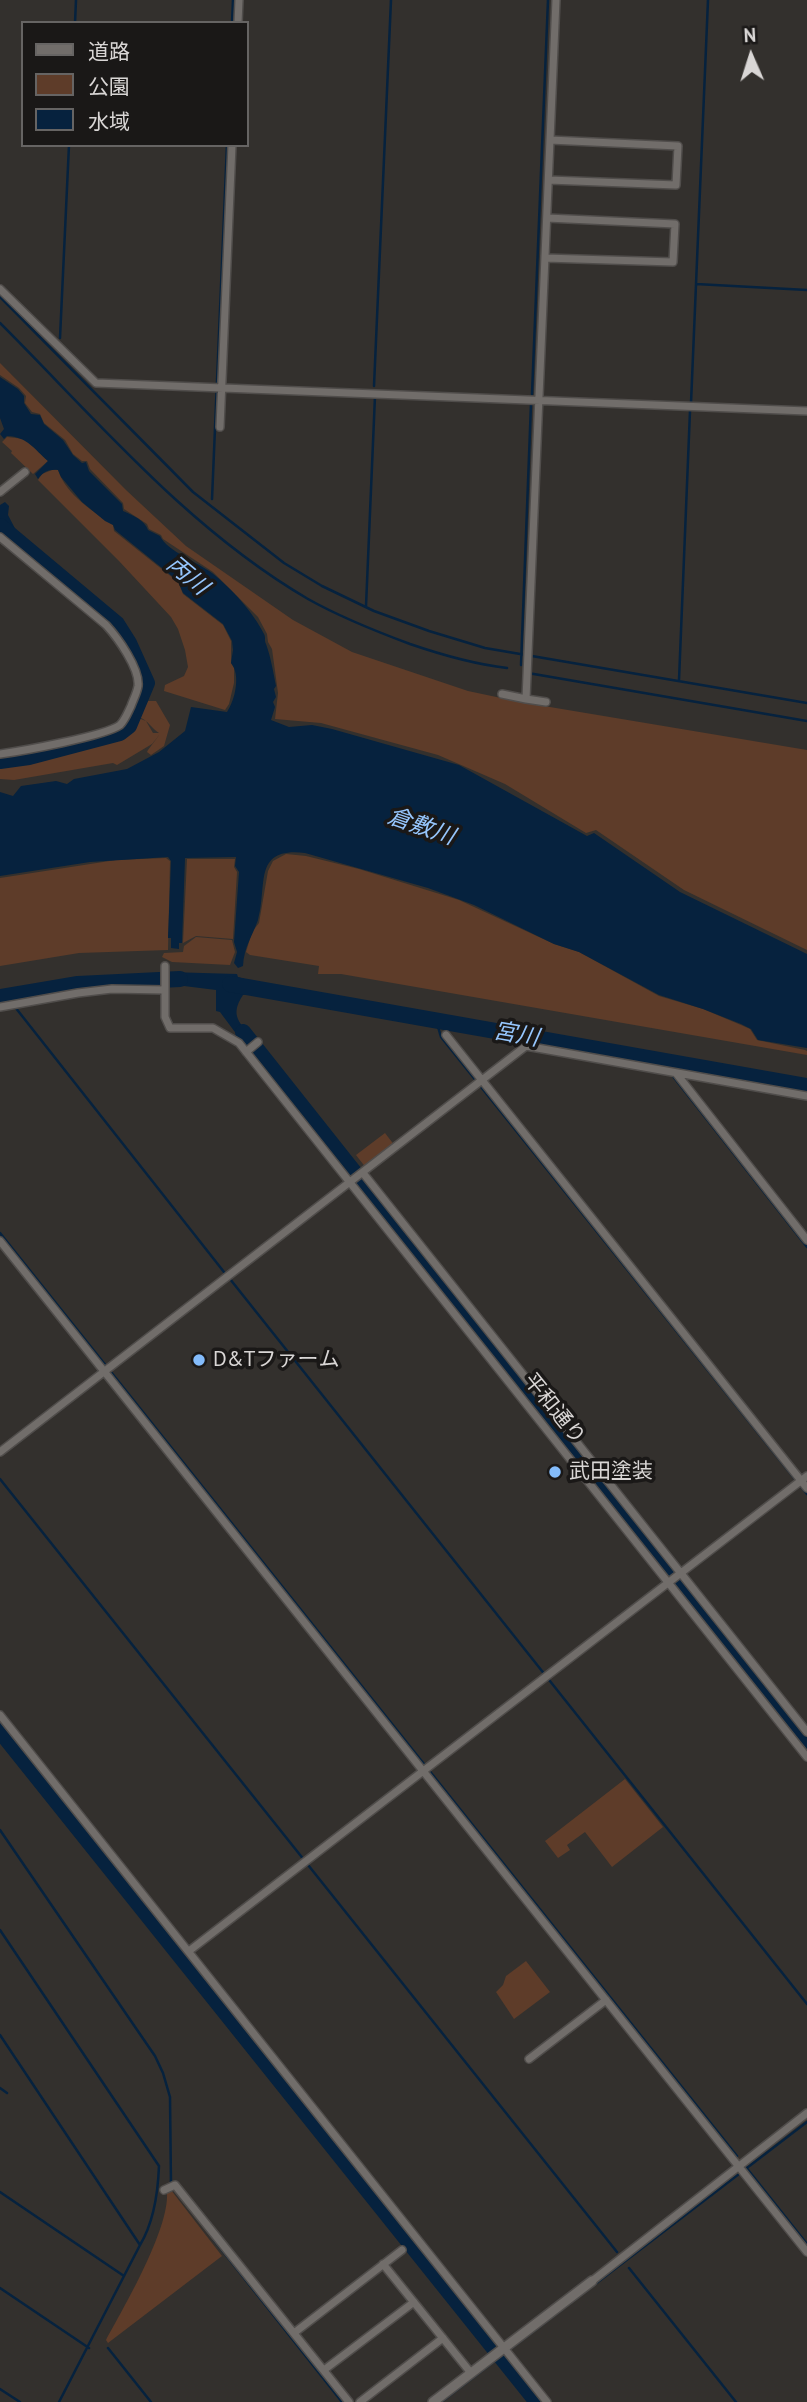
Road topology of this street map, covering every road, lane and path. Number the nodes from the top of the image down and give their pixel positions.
1 (239, 0) edge
2 (556, 0) edge
3 (238, 21) edge
4 (551, 140) junction
5 (232, 147) edge
6 (549, 180) junction
7 (547, 218) junction
8 (545, 258) junction
9 (0, 289) edge
10 (218, 387) junction
11 (539, 400) junction
12 (807, 411) edge
13 (220, 427) dead end
14 (25, 472) dead end
15 (0, 492) edge
16 (0, 537) edge
17 (502, 694) dead end
18 (526, 699) junction
19 (546, 702) dead end
20 (0, 754) edge
21 (166, 969) dead end
22 (165, 988) junction
23 (0, 1007) edge
24 (446, 1035) dead end
25 (258, 1042) dead end
26 (247, 1051) junction
27 (672, 1072) junction
28 (480, 1083) junction
29 (807, 1096) edge
30 (361, 1174) junction
31 (351, 1182) junction
32 (807, 1240) edge
33 (0, 1241) edge
34 (107, 1369) junction
35 (0, 1452) edge
36 (802, 1482) edge
37 (681, 1574) junction
38 (671, 1582) junction
39 (0, 1715) edge
40 (807, 1732) edge
41 (807, 1757) edge
42 (427, 1769) junction
43 (189, 1951) junction
44 (606, 2000) junction
45 (529, 2059) dead end
46 (807, 2113) edge
47 (741, 2169) junction
48 (170, 2188) dead end
49 (402, 2250) dead end
50 (807, 2252) edge
51 (383, 2264) junction
52 (592, 2281) joint
53 (414, 2302) junction
54 (294, 2333) junction
55 (443, 2338) junction
56 (505, 2350) junction
57 (324, 2370) junction
58 (471, 2373) junction
59 (349, 2402) edge
60 (360, 2402) edge
61 (433, 2402) edge
62 (547, 2402) edge

1 - 3 street
2 - 4 street
4 - 6 street
4 - 6 street
5 - 10 street
6 - 7 street
7 - 8 street
7 - 8 street
8 - 11 street
9 - 10 street
10 - 11 street
10 - 13 street
11 - 12 street
11 - 18 street
14 - 15 street
16 - 20 street
17 - 18 street
18 - 19 street
21 - 22 street
22 - 23 street
22 - 26 street, 平和通り
24 - 28 street
25 - 26 street
26 - 31 street, 平和通り
27 - 28 street
27 - 29 street
27 - 32 street
28 - 30 street
28 - 36 street
30 - 31 street
30 - 37 street
31 - 34 street
31 - 38 street, 平和通り
33 - 34 street
34 - 35 street
34 - 42 street
36 - 37 street
37 - 38 street
37 - 40 street
38 - 41 street, 平和通り
38 - 42 street
39 - 43 street
42 - 43 street
42 - 44 street
43 - 56 street
44 - 45 street
44 - 47 street
46 - 47 street
47 - 50 street
47 - 52 street
48 - 54 street
49 - 51 street
51 - 53 street
51 - 54 street
52 - 56 street
53 - 55 street
53 - 57 street
54 - 57 street
55 - 58 street
55 - 60 street
56 - 58 street
56 - 62 street
57 - 59 street
58 - 61 street

